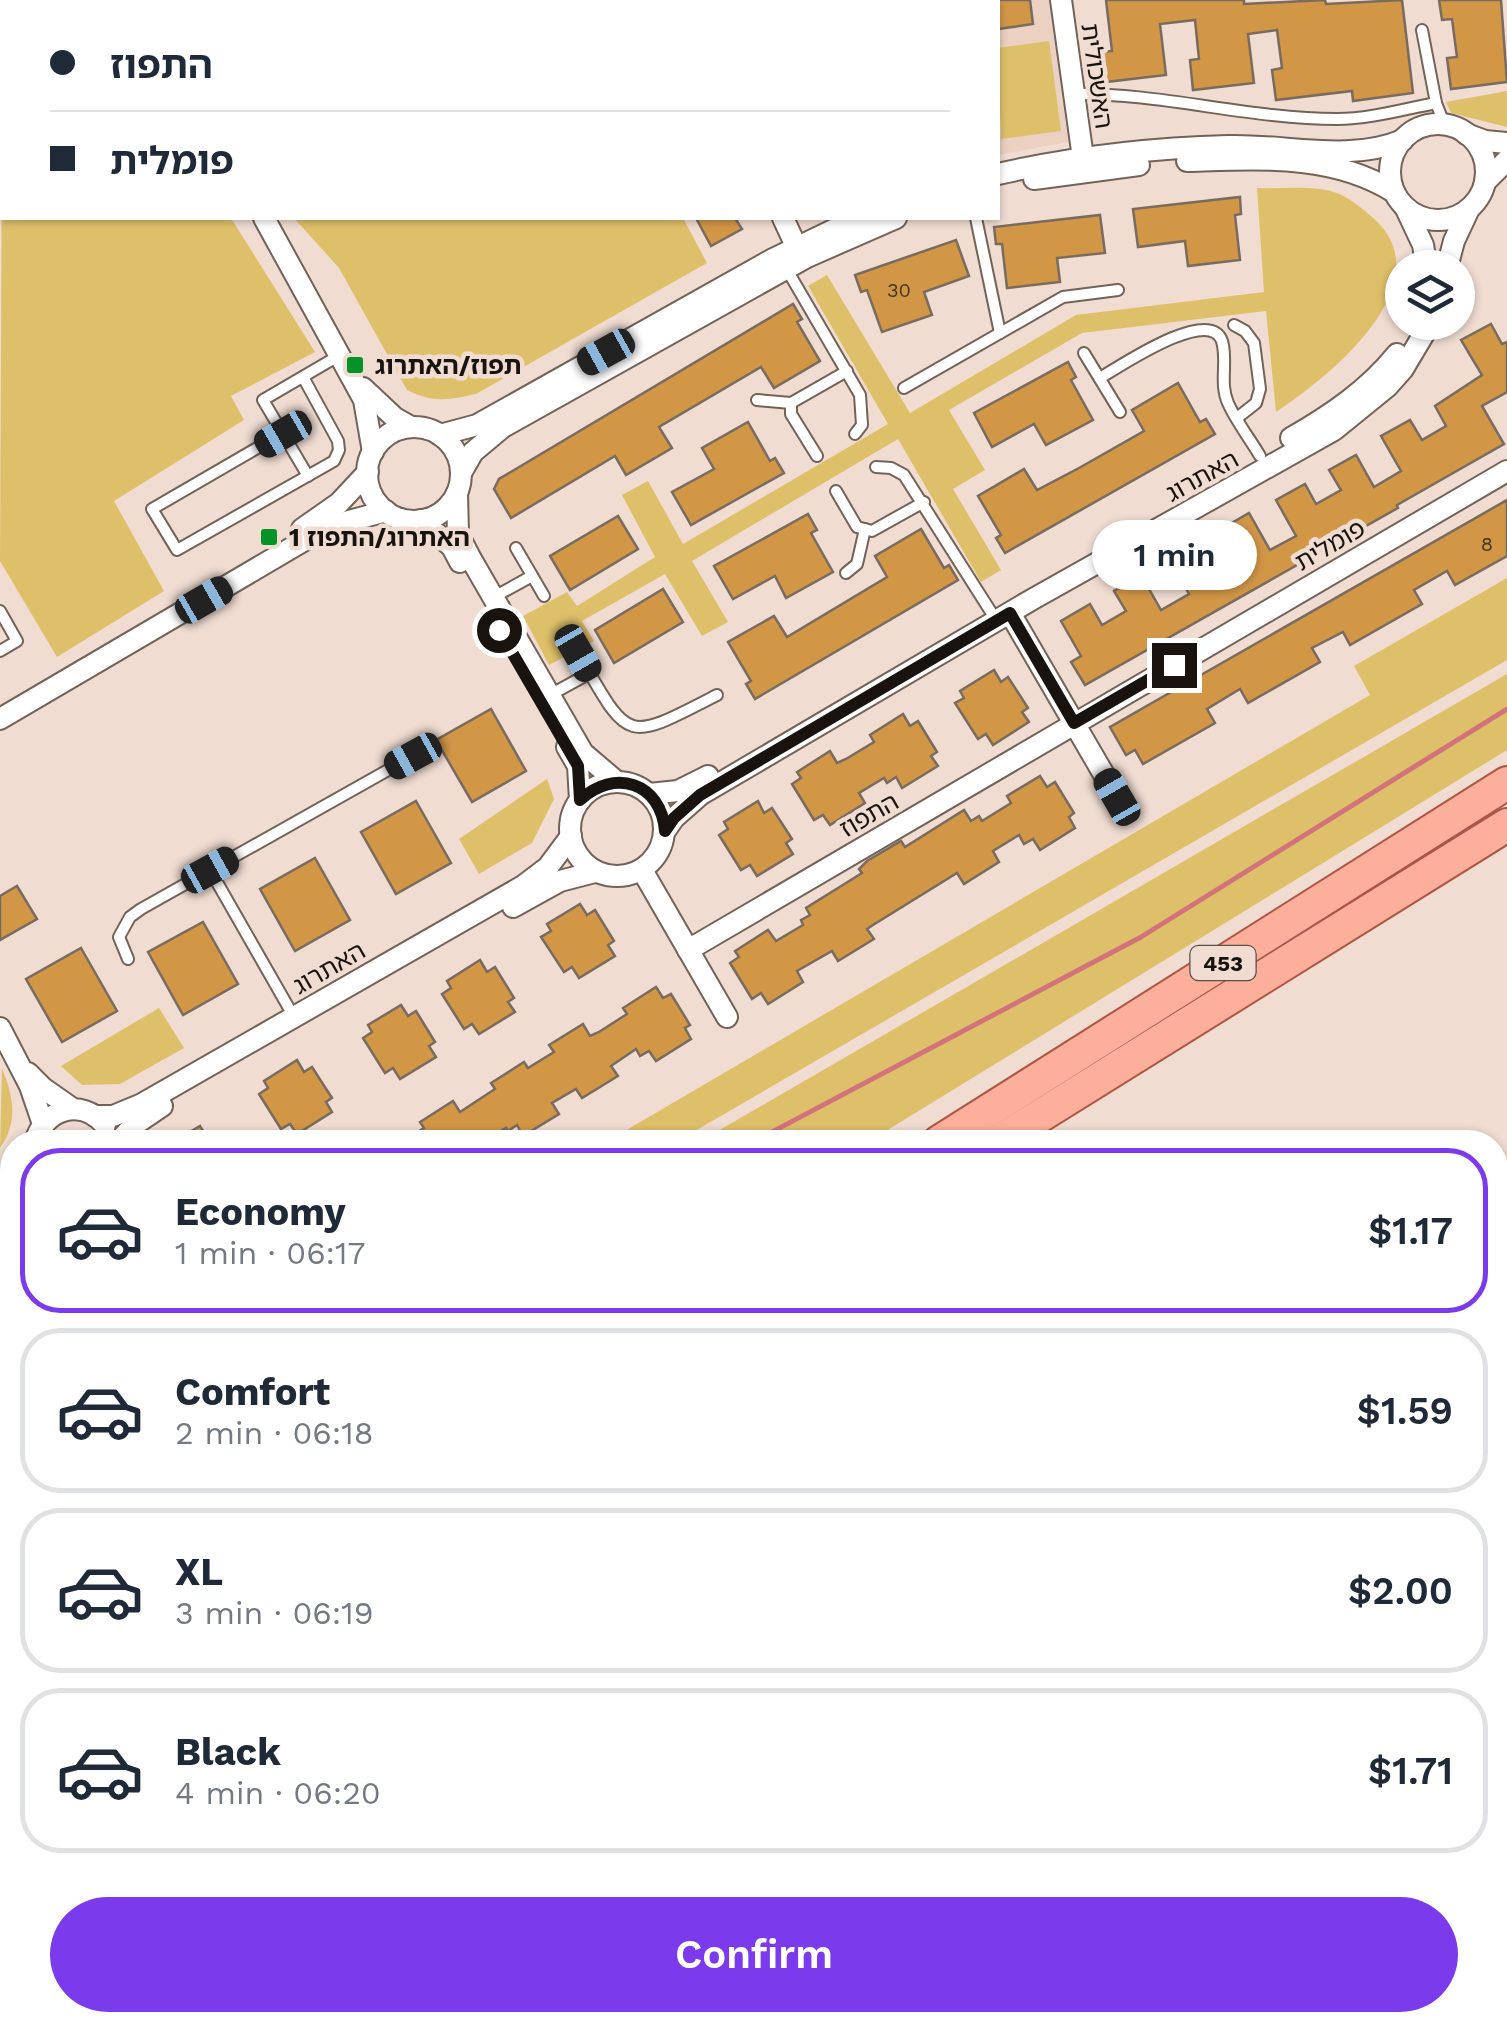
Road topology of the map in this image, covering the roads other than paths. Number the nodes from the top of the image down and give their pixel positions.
1 (1062, 0) edge
2 (1422, 30) dead end
3 (1074, 94) junction
4 (1436, 103) junction
5 (1444, 126) junction
6 (1466, 134) junction
7 (1404, 140) junction
8 (1507, 144) edge
9 (1083, 158) junction
10 (1507, 160) edge
11 (1000, 174) edge
12 (1485, 182) junction
13 (1000, 187) edge
14 (1400, 199) junction
15 (1470, 207) junction
16 (265, 220) edge
17 (785, 220) edge
18 (855, 220) edge
19 (892, 220) edge
20 (976, 220) edge
21 (796, 246) junction
22 (1424, 250) edge
23 (1452, 250) edge
24 (786, 268) junction
25 (1118, 290) dead end
26 (1234, 325) dead end
27 (1000, 334) junction
28 (1406, 340) edge
29 (1420, 340) edge
30 (1084, 352) dead end
31 (341, 355) junction
32 (847, 371) junction
33 (303, 377) junction
34 (1100, 378) junction
35 (355, 380) junction
36 (904, 388) dead end
37 (757, 400) dead end
38 (791, 403) junction
39 (1120, 412) dead end
40 (1237, 418) junction
41 (411, 427) junction
42 (283, 434) junction
43 (440, 434) junction
44 (855, 434) dead end
45 (817, 456) dead end
46 (1260, 456) junction
47 (370, 462) junction
48 (876, 467) dead end
49 (1507, 471) edge
50 (308, 476) junction
51 (459, 483) junction
52 (836, 491) dead end
53 (924, 502) junction
54 (386, 511) junction
55 (422, 520) junction
56 (865, 529) junction
57 (516, 548) dead end
58 (846, 573) dead end
59 (532, 576) junction
60 (544, 596) dead end
61 (493, 598) junction
62 (0, 610) edge
63 (1000, 612) junction
64 (0, 651) edge
65 (578, 653) dead end
66 (590, 673) junction
67 (717, 694) dead end
68 (549, 696) junction
69 (0, 706) edge
70 (0, 719) edge
71 (1074, 723) junction
72 (413, 756) dead end
73 (616, 782) junction
74 (1507, 783) edge
75 (648, 794) junction
76 (1117, 797) dead end
77 (580, 800) junction
78 (1507, 825) edge
79 (665, 831) junction
80 (570, 836) junction
81 (210, 870) junction
82 (642, 870) junction
83 (595, 872) junction
84 (688, 950) junction
85 (128, 959) dead end
86 (294, 1017) junction
87 (727, 1018) dead end
88 (0, 1028) edge
89 (17, 1058) junction
90 (73, 1108) junction
91 (96, 1116) junction
92 (38, 1130) edge
93 (42, 1130) edge
94 (108, 1130) edge
95 (129, 1130) edge
96 (958, 1130) edge
97 (1017, 1130) edge

1 - 3 street, האשכולית
2 - 4 lane
3 - 4 lane
3 - 9 street, האשכולית
4 - 5 lane
5 - 6 street
5 - 7 street
6 - 8 street
6 - 12 street
7 - 9 street
7 - 14 street
9 - 11 street
10 - 12 street
12 - 15 street
13 - 14 street
14 - 15 street
14 - 22 street
15 - 23 street
16 - 31 street
17 - 21 street
18 - 21 street
19 - 24 street
20 - 27 lane
21 - 43 street
24 - 32 lane
24 - 51 street
25 - 27 lane
26 - 40 lane
27 - 36 lane
28 - 46 street, האתרוג
29 - 63 street, האתרוג
30 - 34 lane
31 - 33 lane
31 - 35 street
32 - 38 lane
32 - 44 lane
33 - 42 lane
33 - 50 lane
34 - 39 lane
34 - 40 lane
35 - 41 street
35 - 47 street
37 - 38 lane
38 - 45 lane
40 - 46 lane
41 - 43 street
41 - 47 street
42 - 50 lane
42 - 50 lane
43 - 51 street
46 - 63 street, האתרוג
47 - 54 street
47 - 69 street
48 - 53 lane
49 - 71 street, פומלית
51 - 55 street
51 - 61 street
52 - 56 lane
53 - 56 lane
53 - 63 lane
54 - 55 street
54 - 70 street
55 - 77 street
56 - 58 lane
57 - 59 lane
59 - 60 lane
59 - 61 lane
61 - 68 street
62 - 64 lane
63 - 71 street
63 - 75 street, האתרוג
63 - 79 street, האתרוג
65 - 66 lane
66 - 67 lane
66 - 68 lane
68 - 73 street
71 - 76 street
71 - 84 street, התפוז
72 - 81 lane
73 - 75 street
73 - 77 street
74 - 96 main road, 453
75 - 79 street
77 - 80 street
78 - 97 main road, 453
79 - 82 street
80 - 83 street
80 - 86 street, האתרוג
81 - 85 lane
81 - 86 lane
82 - 83 street
82 - 84 street
83 - 95 street, האתרוג
84 - 87 street
86 - 91 street, האתרוג
88 - 89 street
89 - 90 street
89 - 92 street
90 - 91 street
90 - 93 street
91 - 94 street

